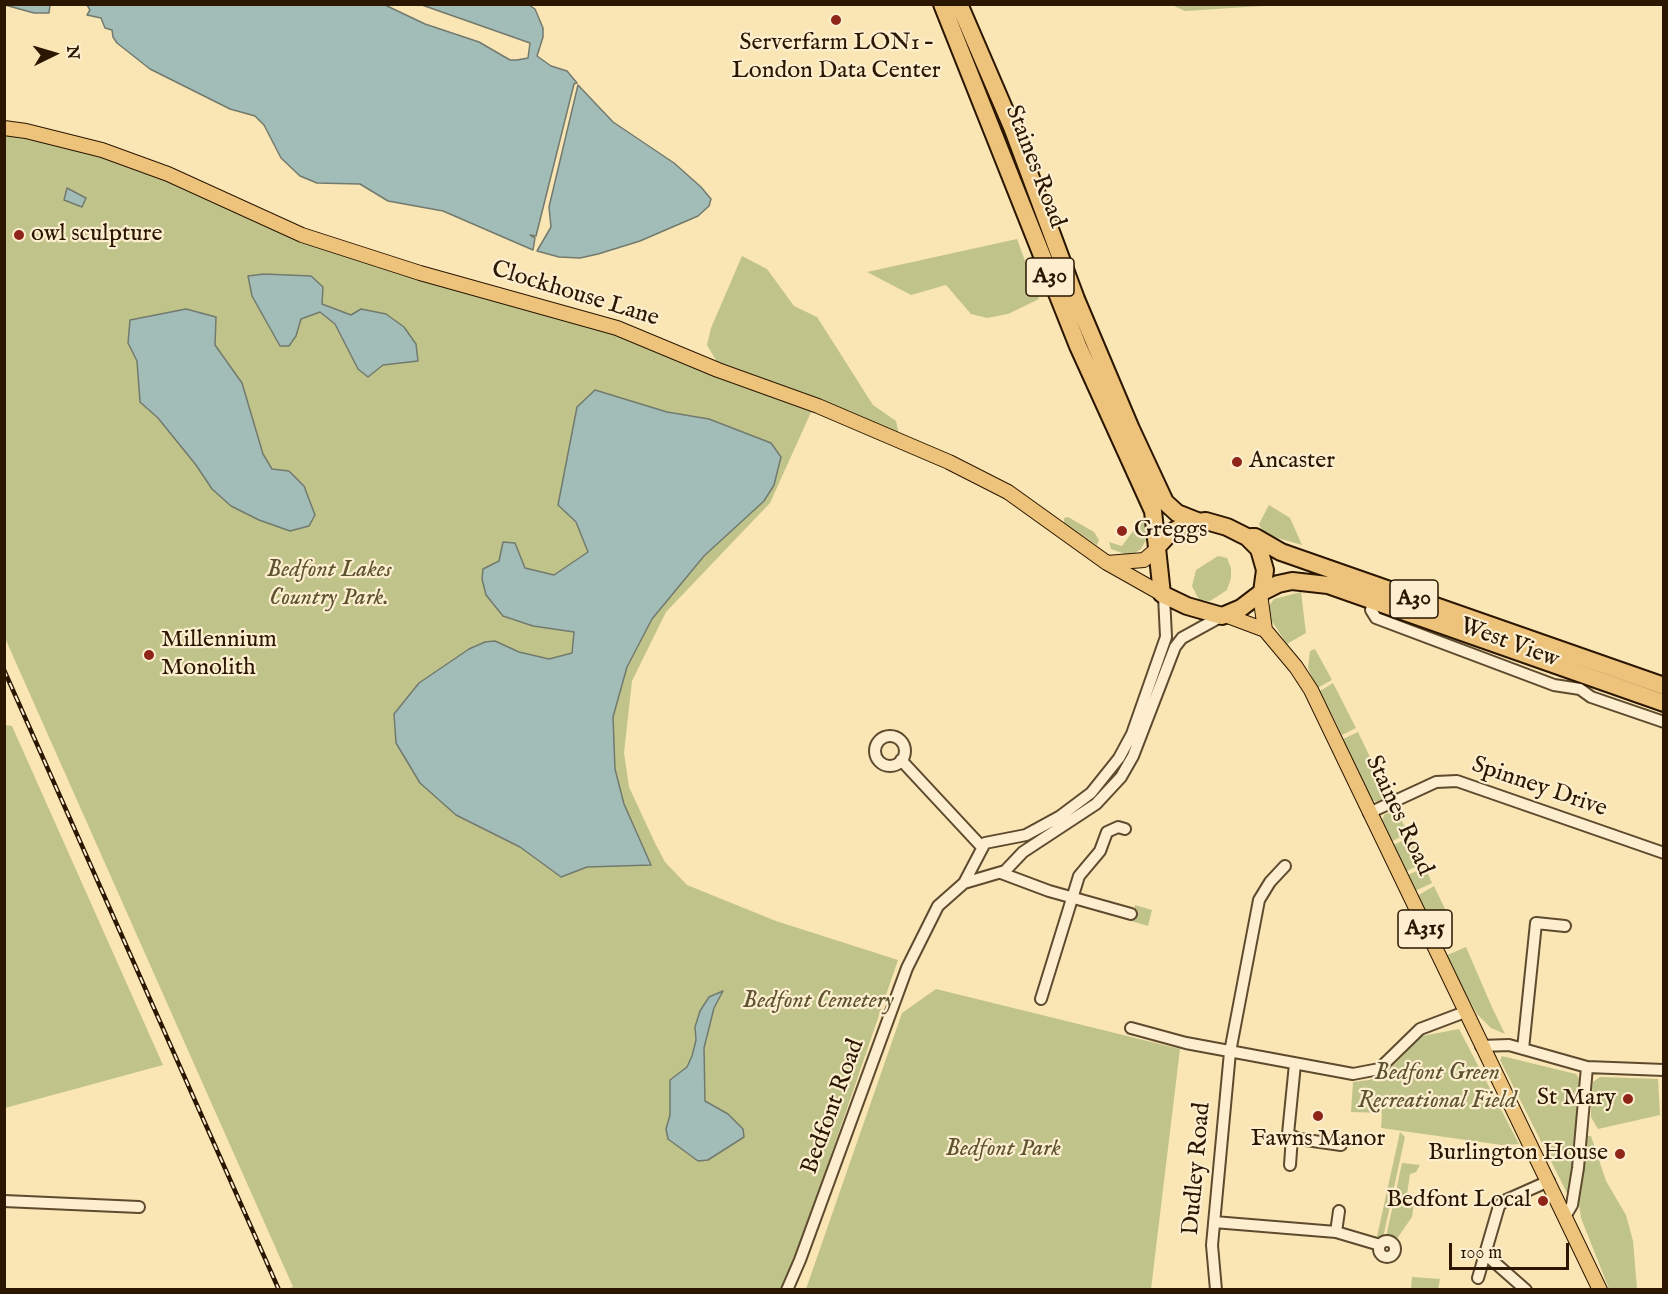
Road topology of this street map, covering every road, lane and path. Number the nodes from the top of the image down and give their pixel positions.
1 (942, 4) edge
2 (959, 4) edge
3 (4, 128) edge
4 (1197, 521) junction
5 (1247, 537) junction
6 (1157, 548) junction
7 (1107, 563) junction
8 (1261, 593) junction
9 (1163, 595) junction
10 (1224, 615) junction
11 (1265, 630) junction
12 (1582, 682) junction
13 (1664, 686) edge
14 (1664, 703) edge
15 (1664, 722) edge
16 (901, 760) dead end
17 (1369, 813) junction
18 (1125, 829) dead end
19 (1003, 841) junction
20 (981, 846) junction
21 (1664, 853) edge
22 (978, 859) junction
23 (1012, 861) junction
24 (1285, 866) dead end
25 (998, 874) junction
26 (1025, 880) junction
27 (964, 882) junction
28 (1073, 897) junction
29 (1131, 914) dead end
30 (1565, 926) dead end
31 (1041, 999) dead end
32 (1465, 1012) junction
33 (1131, 1028) dead end
34 (1481, 1046) junction
35 (1523, 1048) junction
36 (1230, 1052) junction
37 (1295, 1064) junction
38 (1587, 1067) junction
39 (1664, 1070) edge
40 (1292, 1137) junction
41 (1341, 1144) dead end
42 (1290, 1165) dead end
43 (1549, 1181) junction
44 (4, 1202) edge
45 (139, 1207) dead end
46 (1339, 1211) dead end
47 (1566, 1215) junction
48 (1214, 1222) junction
49 (1336, 1232) junction
50 (1380, 1245) dead end
51 (1485, 1254) junction
52 (1478, 1278) dead end
53 (787, 1290) edge
54 (1216, 1290) edge
55 (1526, 1290) edge
56 (1600, 1290) edge

1 - 6 highway, Staines Road / A30
2 - 4 highway, Staines Road / A30
3 - 7 main road, Clockhouse Lane
4 - 5 highway
4 - 6 highway
5 - 8 highway
5 - 13 highway, A30
6 - 7 main road
6 - 9 highway
7 - 9 main road, Clockhouse Lane
8 - 10 highway
8 - 11 main road
8 - 12 highway, A30
9 - 10 highway
9 - 19 street
10 - 11 main road, Staines Road / A315
10 - 23 street
11 - 17 main road, Staines Road / A315
12 - 14 highway, A30
12 - 15 street, West View
16 - 20 street
17 - 21 street, Spinney Drive
17 - 32 main road, Staines Road / A315
18 - 28 street
19 - 20 street
19 - 23 street
20 - 22 street, Bedfont Road
22 - 25 street
22 - 27 street, Bedfont Road
23 - 25 street
23 - 26 street
24 - 36 street, Dudley Road
25 - 26 street
25 - 27 street, Bedfont Road
26 - 28 street
27 - 53 street, Bedfont Road
28 - 29 street
28 - 31 street
30 - 35 street
32 - 34 main road, Staines Road / A315
32 - 37 street
33 - 36 street
34 - 35 street
34 - 43 main road, Staines Road / A315
35 - 38 street
36 - 37 street
36 - 48 street, Dudley Road
37 - 40 street
38 - 39 street
38 - 47 street
40 - 41 street
40 - 42 street
43 - 47 main road, Staines Road / A315
43 - 51 street
44 - 45 street
46 - 49 street
47 - 56 main road, Staines Road / A315
48 - 49 street
48 - 54 street, Dudley Road
49 - 50 street
51 - 52 street
51 - 55 street

